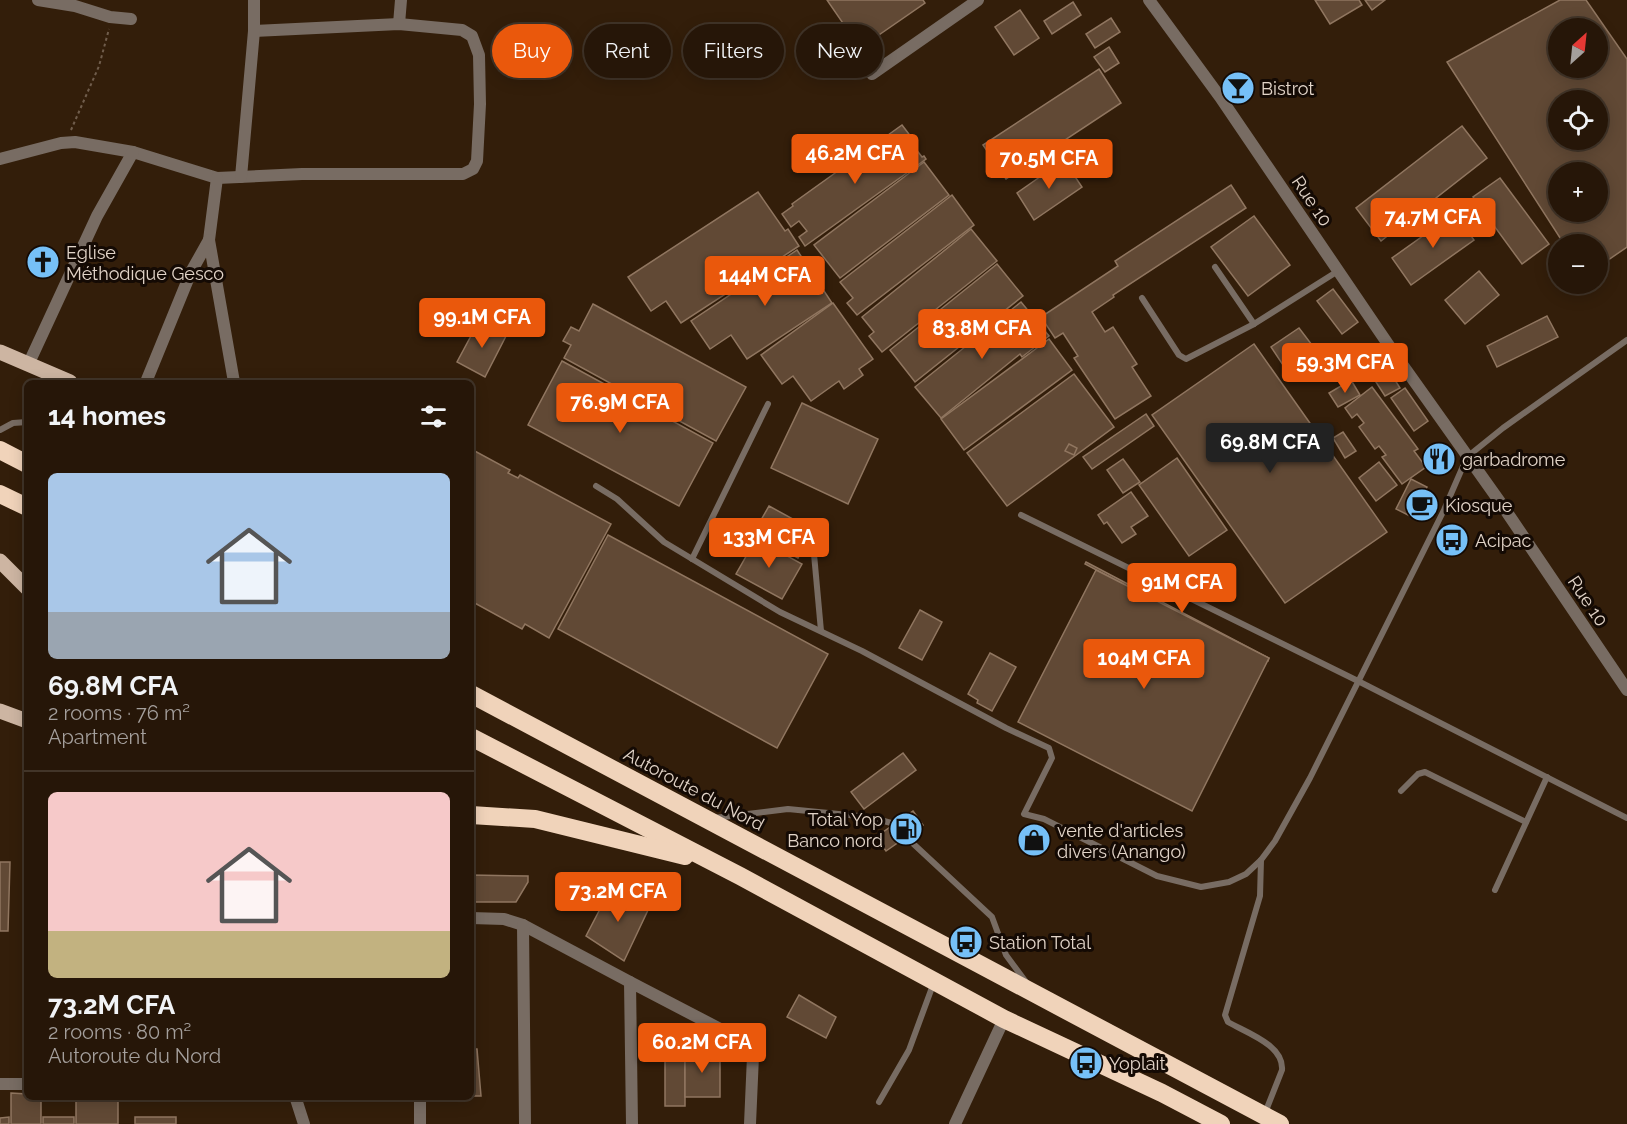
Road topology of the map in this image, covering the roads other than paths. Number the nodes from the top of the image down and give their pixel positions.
1 (38, 0) edge
2 (254, 0) edge
3 (401, 0) edge
4 (978, 0) edge
5 (1149, 0) edge
6 (131, 19) dead end
7 (399, 24) junction
8 (254, 31) junction
9 (883, 66) edge
10 (133, 152) junction
11 (0, 159) edge
12 (241, 177) junction
13 (217, 178) junction
14 (209, 240) junction
15 (1215, 267) dead end
16 (1338, 271) junction
17 (1142, 298) dead end
18 (1254, 324) junction
19 (1627, 340) edge
20 (0, 351) edge
21 (28, 366) junction
22 (65, 380) edge
23 (147, 380) edge
24 (234, 380) edge
25 (768, 404) dead end
26 (24, 422) edge
27 (0, 430) edge
28 (0, 450) edge
29 (1467, 458) junction
30 (24, 462) edge
31 (596, 486) dead end
32 (0, 494) edge
33 (24, 506) edge
34 (1021, 515) dead end
35 (813, 543) dead end
36 (692, 559) junction
37 (0, 561) edge
38 (24, 585) edge
39 (821, 631) junction
40 (1358, 681) junction
41 (1627, 690) edge
42 (474, 696) edge
43 (0, 711) edge
44 (24, 720) edge
45 (474, 739) edge
46 (1547, 777) junction
47 (1401, 791) dead end
48 (474, 815) edge
49 (1627, 818) edge
50 (705, 819) junction
51 (1526, 822) junction
52 (895, 824) dead end
53 (906, 837) dead end
54 (1261, 860) junction
55 (740, 876) junction
56 (1495, 890) dead end
57 (474, 918) edge
58 (524, 925) junction
59 (630, 982) junction
60 (934, 982) junction
61 (1032, 991) junction
62 (1004, 1019) junction
63 (0, 1084) edge
64 (24, 1084) edge
65 (296, 1100) edge
66 (420, 1100) edge
67 (879, 1102) dead end
68 (1272, 1119) edge
69 (304, 1124) edge
70 (420, 1124) edge
71 (525, 1124) edge
72 (632, 1124) edge
73 (750, 1124) edge
74 (955, 1124) edge
75 (1221, 1124) edge

1 - 6 street
2 - 8 street
3 - 7 street
4 - 9 street
5 - 16 street, Rue 10
7 - 8 street
7 - 12 street
8 - 12 street
10 - 11 street
10 - 13 street
10 - 21 street
12 - 13 street
13 - 14 street
14 - 23 street
14 - 24 street
15 - 18 lane
16 - 18 lane
16 - 29 street, Rue 10
17 - 18 lane
19 - 29 lane
20 - 21 main road
21 - 22 main road
25 - 36 lane
26 - 27 lane
28 - 30 highway
29 - 40 lane
29 - 41 street, Rue 10
31 - 36 lane
32 - 33 highway
34 - 40 lane
35 - 39 lane
36 - 39 lane
37 - 38 main road
39 - 54 lane
40 - 46 lane
40 - 54 lane
42 - 50 highway, Autoroute du Nord
43 - 44 main road
45 - 55 highway
46 - 49 lane
46 - 51 lane
47 - 51 lane
48 - 55 highway
50 - 52 lane
50 - 61 highway, Autoroute du Nord
51 - 56 lane
53 - 61 lane
54 - 68 lane
55 - 60 highway
57 - 58 street
58 - 59 street
58 - 71 street
59 - 72 street
59 - 73 street
60 - 62 highway
60 - 67 lane
61 - 68 highway, Autoroute du Nord
62 - 74 street
62 - 75 highway
63 - 64 street
65 - 69 street
66 - 70 street

